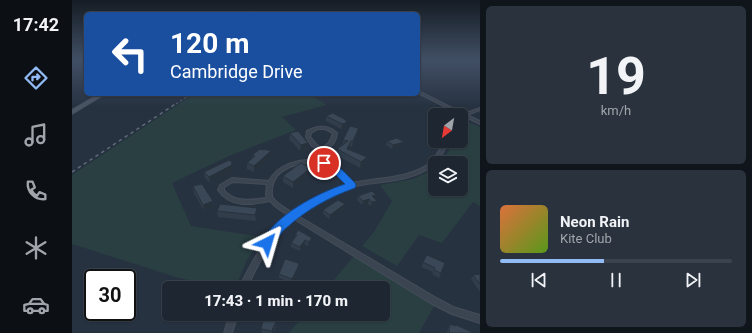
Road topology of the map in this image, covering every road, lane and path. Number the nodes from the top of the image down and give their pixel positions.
1 (420, 93) edge
2 (99, 96) edge
3 (449, 108) edge
4 (480, 109) edge
5 (72, 112) edge
6 (468, 113) edge
7 (468, 117) edge
8 (480, 123) edge
9 (443, 148) edge
10 (321, 150) junction
11 (317, 162) junction
12 (270, 183) junction
13 (351, 185) junction
14 (270, 200) junction
15 (293, 215) junction
16 (246, 281) edge
17 (480, 319) edge
18 (232, 321) edge
19 (228, 333) edge

1 - 3 street
2 - 5 main road
4 - 6 street
7 - 8 street
9 - 13 street
10 - 10 street
10 - 11 street
11 - 12 street
11 - 13 street
12 - 14 street
12 - 14 street
13 - 15 street
14 - 15 street
15 - 16 street
15 - 17 street
18 - 19 street

